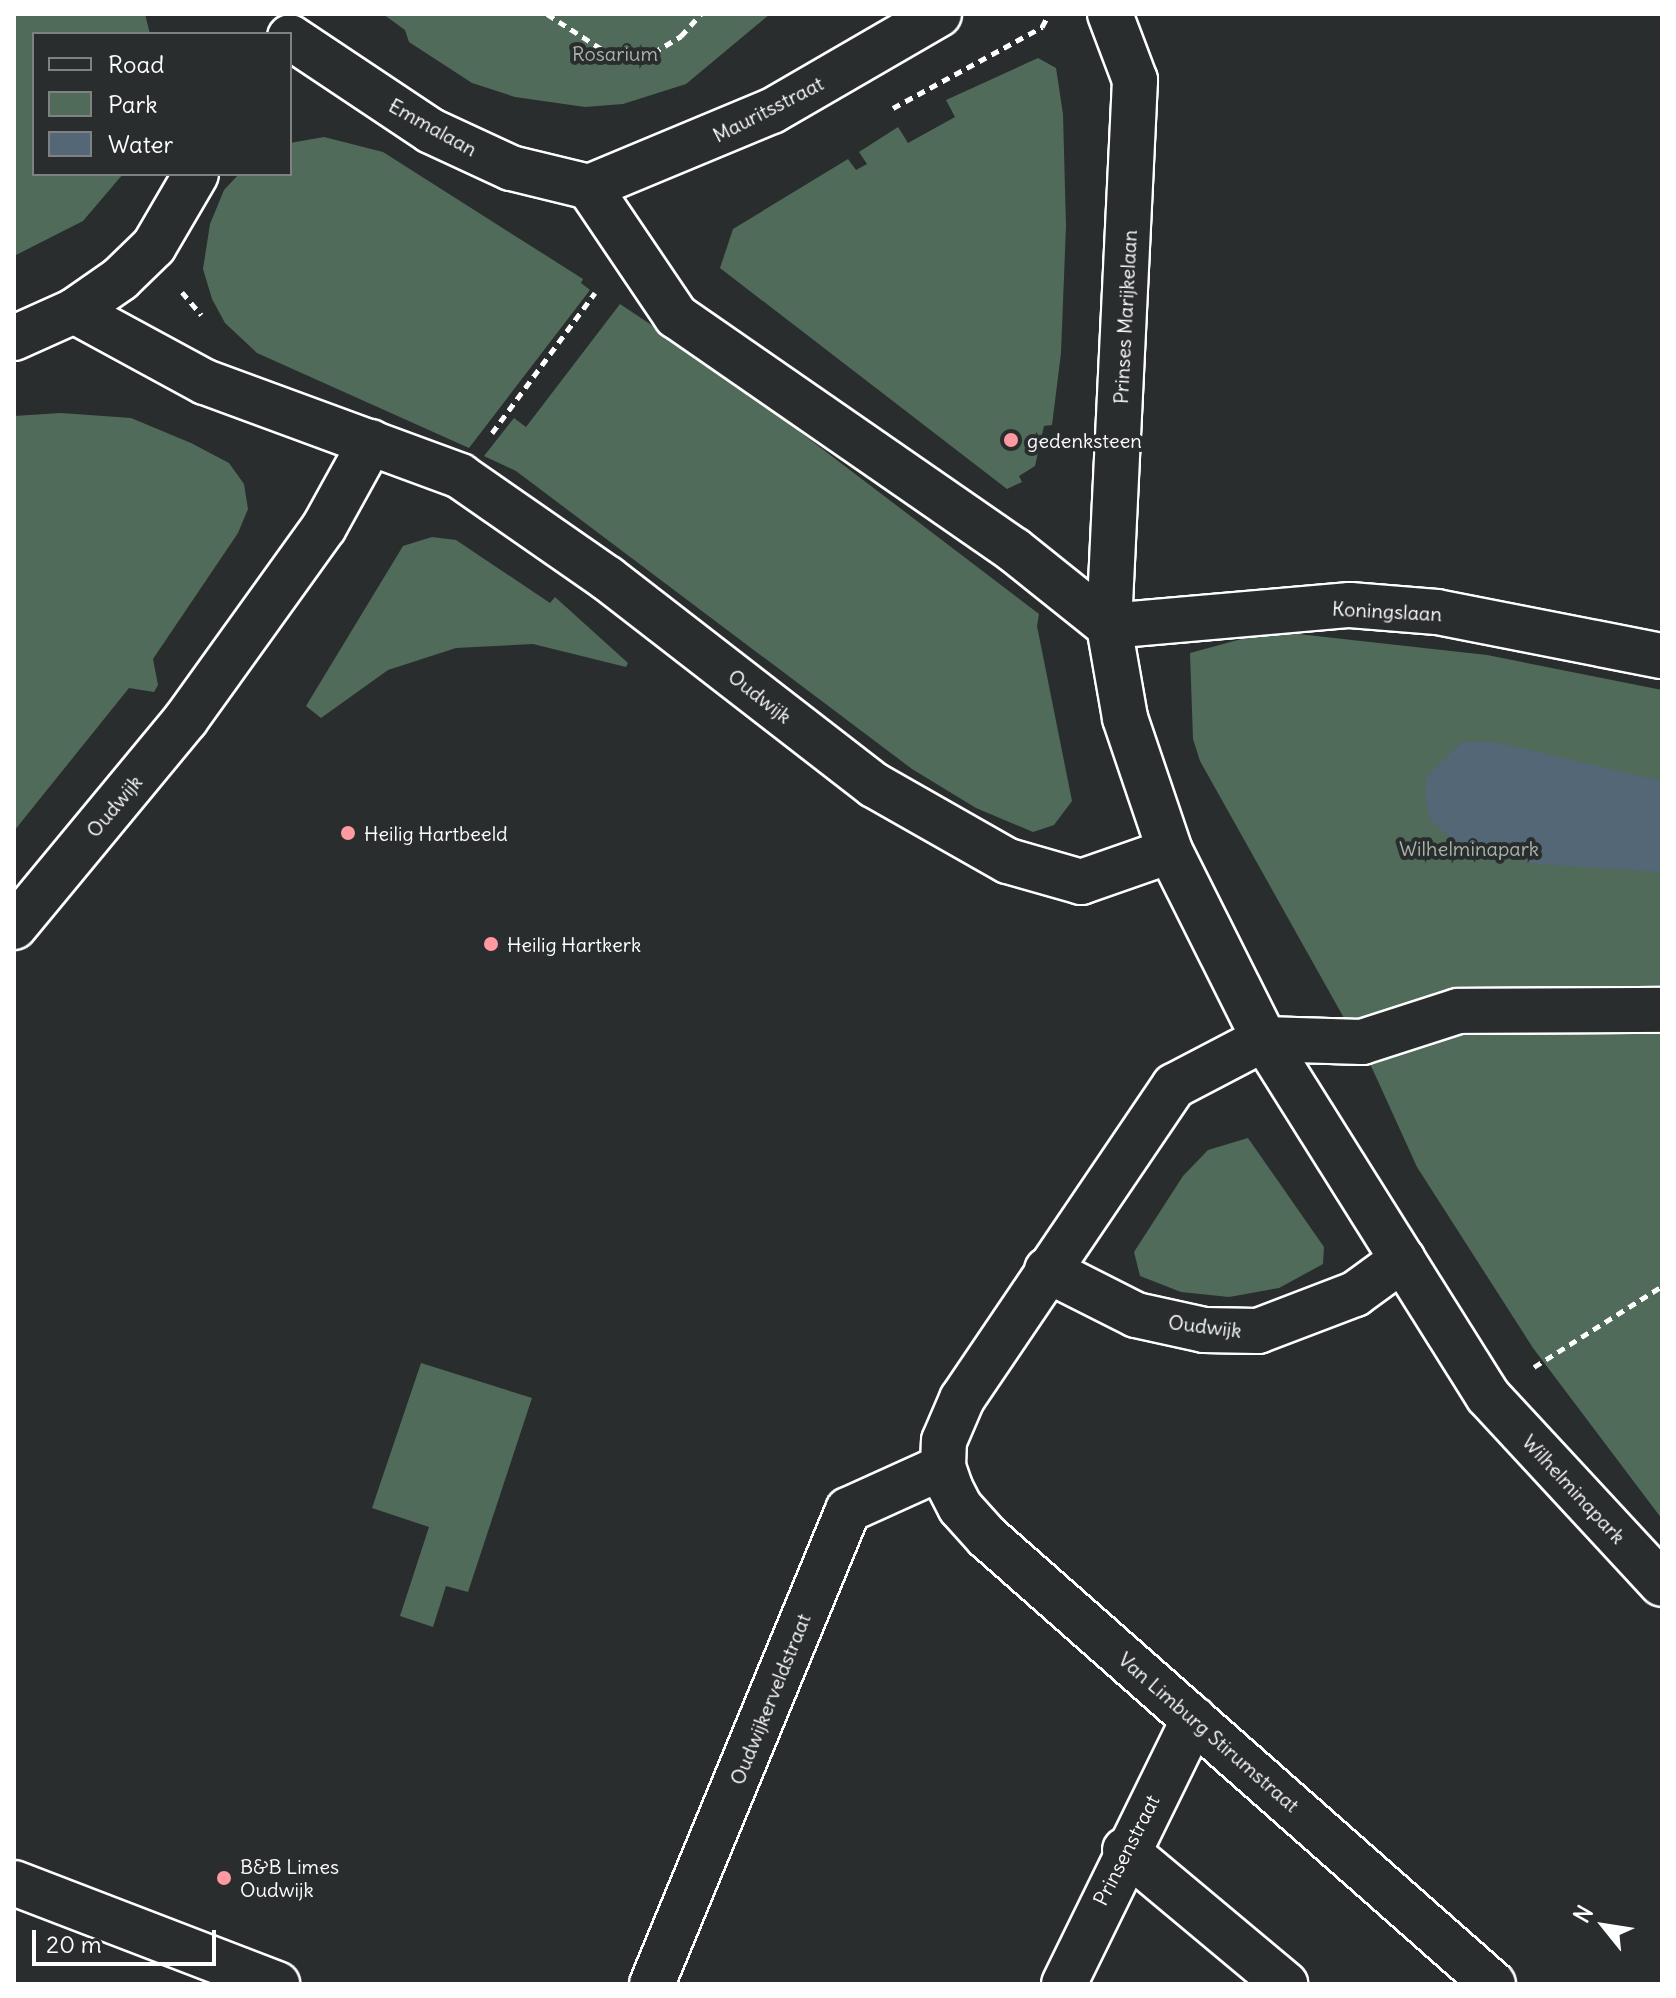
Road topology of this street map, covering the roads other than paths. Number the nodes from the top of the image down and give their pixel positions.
1 (939, 14) edge
2 (1110, 14) edge
3 (292, 37) edge
4 (195, 176) edge
5 (589, 187) junction
6 (74, 311) junction
7 (14, 338) edge
8 (371, 442) junction
9 (1109, 626) junction
10 (1662, 656) edge
11 (1170, 851) junction
12 (14, 927) edge
13 (1662, 1010) edge
14 (1264, 1039) junction
15 (1403, 1259) junction
16 (1047, 1270) junction
17 (943, 1467) junction
18 (1662, 1584) edge
19 (1194, 1719) junction
20 (1125, 1850) junction
21 (14, 1883) edge
22 (277, 1984) edge
23 (652, 1984) edge
24 (1064, 1984) edge
25 (1285, 1984) edge
26 (1493, 1984) edge

1 - 5 street, Mauritsstraat
2 - 9 street, Prinses Marijkelaan
3 - 5 street, Emmalaan
4 - 6 street
5 - 9 street
6 - 7 street
6 - 8 street, Oudwijk
8 - 11 street, Oudwijk
8 - 12 street, Oudwijk
9 - 10 street, Koningslaan
9 - 11 street, Wilhelminapark
11 - 14 street, Wilhelminapark
13 - 14 street
14 - 15 street, Wilhelminapark
14 - 16 street
15 - 16 street, Oudwijk
15 - 18 street, Wilhelminapark
16 - 17 street
17 - 19 street, Van Limburg Stirumstraat
17 - 23 street, Oudwijkerveldstraat
19 - 20 street, Prinsenstraat
19 - 26 street, Van Limburg Stirumstraat
20 - 24 street, Prinsenstraat
20 - 25 street
21 - 22 street

